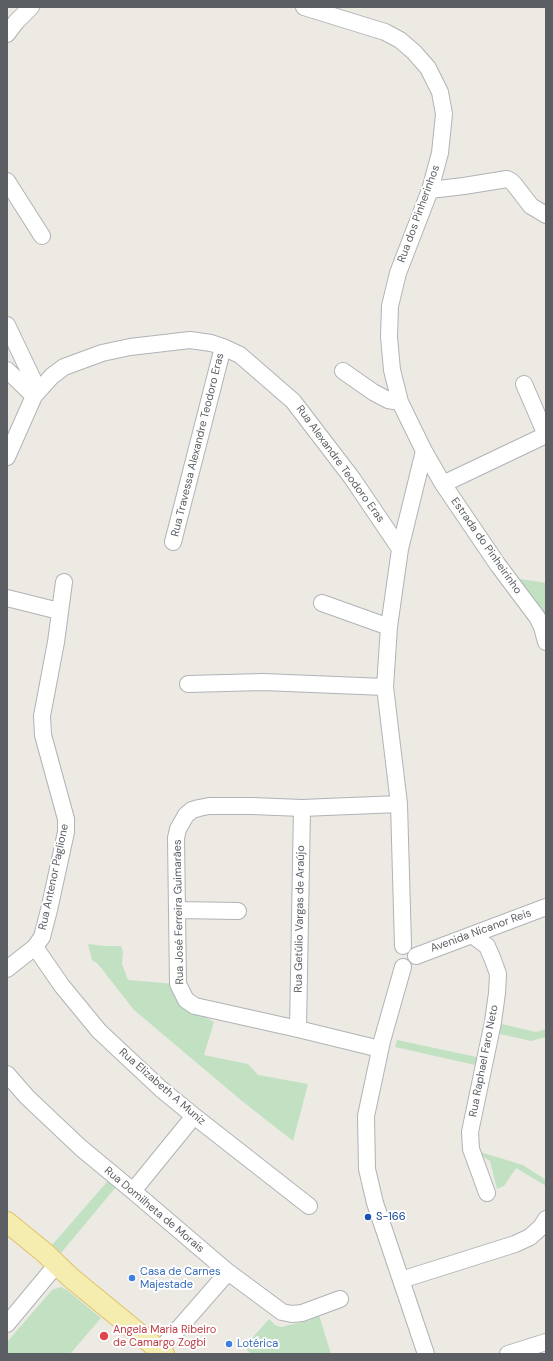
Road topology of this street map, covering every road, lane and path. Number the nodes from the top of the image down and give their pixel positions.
1 (31, 7) edge
2 (304, 7) edge
3 (7, 34) edge
4 (7, 181) edge
5 (430, 190) junction
6 (546, 215) edge
7 (42, 236) dead end
8 (7, 325) edge
9 (223, 347) junction
10 (7, 370) edge
11 (343, 371) dead end
12 (524, 384) dead end
13 (36, 393) junction
14 (400, 402) junction
15 (546, 435) edge
16 (424, 451) junction
17 (7, 457) edge
18 (444, 484) junction
19 (173, 542) dead end
20 (400, 549) junction
21 (64, 582) dead end
22 (7, 598) edge
23 (322, 603) dead end
24 (59, 612) junction
25 (389, 627) junction
26 (546, 642) edge
27 (188, 684) dead end
28 (385, 687) junction
29 (399, 804) junction
30 (302, 808) junction
31 (546, 907) edge
32 (177, 910) junction
33 (238, 911) dead end
34 (472, 935) junction
35 (35, 947) junction
36 (410, 951) junction
37 (7, 969) edge
38 (298, 1029) junction
39 (380, 1050) junction
40 (7, 1074) edge
41 (194, 1116) junction
42 (133, 1190) junction
43 (487, 1193) dead end
44 (309, 1206) dead end
45 (546, 1219) edge
46 (7, 1222) edge
47 (57, 1264) junction
48 (228, 1272) junction
49 (401, 1280) junction
50 (340, 1299) dead end
51 (7, 1324) edge
52 (546, 1342) edge
53 (161, 1352) edge
54 (426, 1354) edge
55 (508, 1354) edge

1 - 3 street
2 - 5 street, Rua dos Pinherinhos
4 - 7 street
5 - 6 street
5 - 14 street, Rua dos Pinherinhos
8 - 13 street
9 - 13 street, Rua Alexandre Teodoro Eras
9 - 19 street, Rua Travessa Alexandre Teodoro Eras
9 - 20 street, Rua Alexandre Teodoro Eras
10 - 13 street
11 - 14 street
12 - 15 street
13 - 17 street, Rua Alexandre Teodoro Eras
14 - 16 street, Rua dos Pinherinhos
15 - 18 street
16 - 18 street, Estrada do Pinheirinho
16 - 20 street
18 - 26 street, Estrada do Pinheirinho
20 - 25 street
21 - 24 street, Rua Antenor Paglione
22 - 24 street
23 - 25 street
24 - 35 street, Rua Antenor Paglione
25 - 28 street
27 - 28 street
28 - 29 street
29 - 30 street, Rua José Ferreira Guimarães
29 - 36 street
30 - 32 street, Rua José Ferreira Guimarães
30 - 38 street, Rua Getúlio Vargas de Araújo
31 - 34 street, Avenida Nicanor Reis
32 - 33 street
32 - 38 street, Rua José Ferreira Guimarães
34 - 36 street, Avenida Nicanor Reis
34 - 43 street, Rua Raphael Faro Neto
35 - 37 street, Rua Antenor Paglione
35 - 41 street, Rua Elizabeth A Muniz
36 - 39 street
38 - 39 street, Rua José Ferreira Guimarães
39 - 49 street
40 - 42 street, Rua Domilheta de Morais
41 - 42 street
41 - 44 street, Rua Elizabeth A Muniz
42 - 48 street, Rua Domilheta de Morais
45 - 49 street
46 - 47 main road
47 - 51 street
47 - 53 main road
48 - 50 street, Rua Domilheta de Morais
48 - 53 street
49 - 54 street
52 - 55 street

